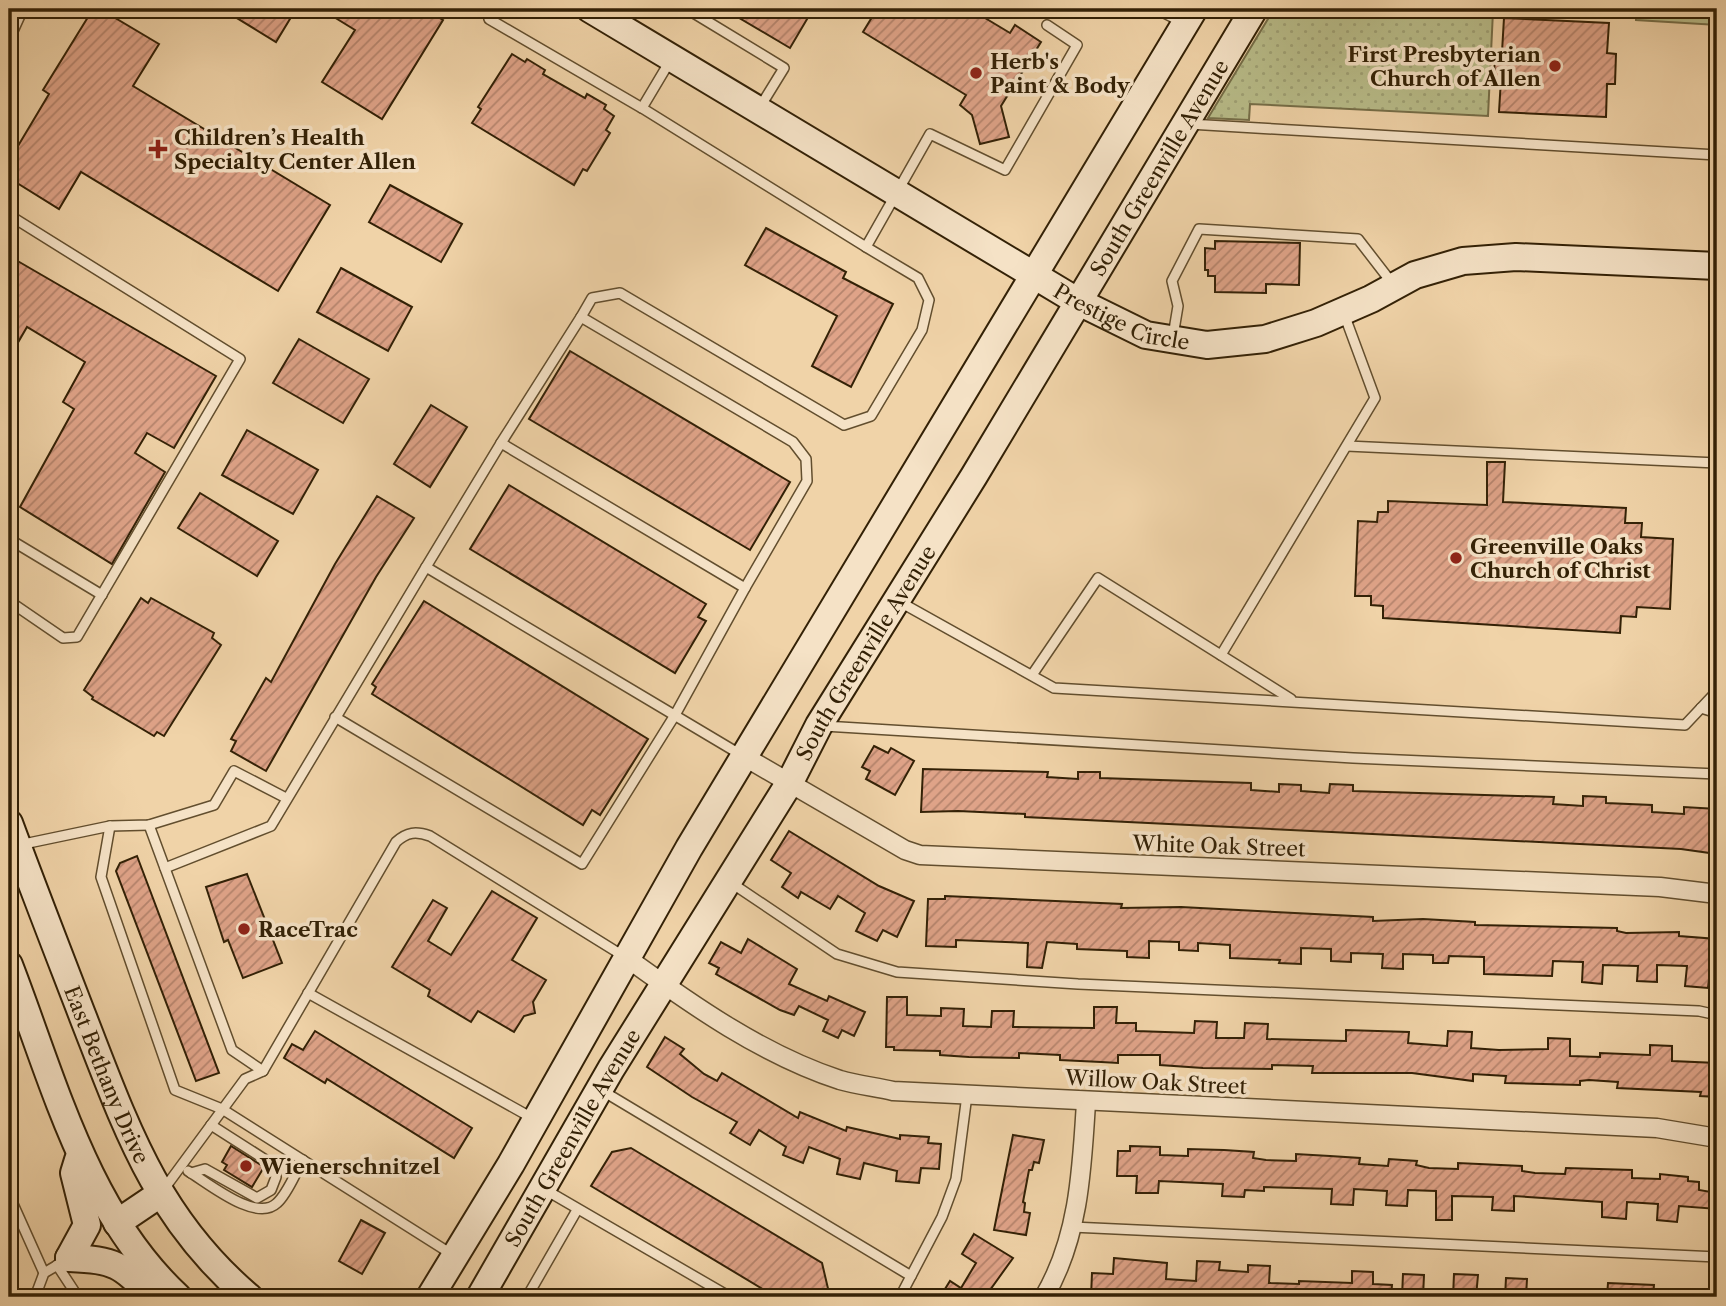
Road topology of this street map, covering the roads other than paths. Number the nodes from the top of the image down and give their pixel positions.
1 (23, 9) edge
2 (495, 9) edge
3 (687, 9) edge
4 (1156, 9) edge
5 (1254, 9) edge
6 (601, 12) edge
7 (1190, 16) edge
8 (1047, 25) dead end
9 (9, 40) edge
10 (670, 60) junction
11 (642, 108) junction
12 (758, 111) junction
13 (1184, 124) junction
14 (1717, 155) edge
15 (894, 193) junction
16 (9, 215) edge
17 (866, 247) junction
18 (1717, 267) edge
19 (1034, 275) junction
20 (1395, 287) junction
21 (1077, 301) junction
22 (1343, 311) junction
23 (580, 317) junction
24 (1172, 339) junction
25 (501, 443) junction
26 (1347, 446) junction
27 (1717, 463) edge
28 (9, 539) edge
29 (426, 567) junction
30 (745, 588) junction
31 (102, 595) junction
32 (9, 601) edge
33 (897, 601) junction
34 (1221, 655) junction
35 (1032, 675) junction
36 (1717, 691) edge
37 (1294, 701) junction
38 (1701, 708) junction
39 (1717, 713) edge
40 (675, 715) junction
41 (335, 717) junction
42 (819, 725) junction
43 (745, 757) junction
44 (1717, 775) edge
45 (790, 782) junction
46 (286, 799) junction
47 (149, 825) junction
48 (110, 826) junction
49 (12, 839) edge
50 (165, 868) junction
51 (729, 881) junction
52 (1717, 894) edge
53 (627, 958) junction
54 (9, 965) edge
55 (665, 986) junction
56 (308, 993) junction
57 (1717, 1015) edge
58 (262, 1071) junction
59 (600, 1089) junction
60 (967, 1095) junction
61 (1086, 1102) junction
62 (222, 1109) junction
63 (535, 1119) junction
64 (211, 1125) junction
65 (1717, 1138) edge
66 (81, 1152) junction
67 (303, 1160) junction
68 (181, 1166) junction
69 (191, 1173) junction
70 (542, 1188) junction
71 (160, 1194) junction
72 (9, 1195) edge
73 (577, 1210) junction
74 (117, 1223) junction
75 (1072, 1227) junction
76 (454, 1256) junction
77 (1717, 1257) edge
78 (63, 1262) junction
79 (44, 1273) junction
80 (911, 1276) junction
81 (431, 1291) edge
82 (490, 1294) edge
83 (35, 1297) edge
84 (79, 1297) edge
85 (153, 1297) edge
86 (178, 1297) edge
87 (249, 1297) edge
88 (527, 1297) edge
89 (730, 1297) edge
90 (900, 1297) edge
91 (1044, 1297) edge

1 - 9 lane
2 - 11 lane
3 - 12 lane
4 - 7 lane
5 - 13 main road, South Greenville Avenue
6 - 10 main road, Prestige Circle
7 - 19 main road, South Greenville Avenue
8 - 15 lane
10 - 11 lane
10 - 12 main road, Prestige Circle
11 - 17 lane
12 - 15 main road, Prestige Circle
13 - 14 lane
13 - 21 main road, South Greenville Avenue
15 - 17 lane
15 - 19 main road, Prestige Circle
16 - 31 lane
17 - 23 lane
18 - 20 main road, Prestige Circle
19 - 21 main road, Prestige Circle
19 - 43 main road, South Greenville Avenue
20 - 22 main road, Prestige Circle
20 - 24 lane
21 - 24 main road, Prestige Circle
21 - 33 main road, South Greenville Avenue
22 - 24 main road, Prestige Circle
22 - 26 lane
23 - 25 lane
23 - 30 lane
25 - 29 lane
25 - 30 lane
26 - 27 lane
26 - 34 lane
28 - 31 lane
29 - 40 lane
29 - 41 lane
30 - 40 lane
31 - 32 lane
33 - 35 lane
33 - 42 main road, South Greenville Avenue
34 - 35 lane
34 - 37 lane
35 - 37 lane
36 - 38 lane
37 - 38 lane
38 - 39 lane
40 - 41 lane
40 - 43 lane
41 - 46 lane
42 - 44 lane
42 - 45 main road, South Greenville Avenue
43 - 45 street, White Oak Street
43 - 53 main road, South Greenville Avenue
45 - 51 main road, South Greenville Avenue
45 - 52 street, White Oak Street
46 - 47 lane
46 - 50 lane
47 - 48 lane
47 - 50 lane
48 - 49 lane
48 - 62 lane
49 - 71 main road, East Bethany Drive
50 - 58 lane
51 - 55 main road, South Greenville Avenue
51 - 57 lane
53 - 55 street, Willow Oak Street
53 - 56 lane
53 - 63 main road, South Greenville Avenue
54 - 66 main road
55 - 59 main road, South Greenville Avenue
55 - 60 street, Willow Oak Street
56 - 58 lane
56 - 63 lane
58 - 62 lane
59 - 70 main road, South Greenville Avenue
59 - 80 lane
60 - 61 street, Willow Oak Street
60 - 80 lane
61 - 65 street, Willow Oak Street
61 - 75 street
62 - 64 lane
62 - 67 lane
63 - 76 main road, South Greenville Avenue
64 - 68 lane
64 - 69 lane
66 - 74 main road
66 - 78 main road
67 - 69 lane
67 - 76 lane
68 - 69 lane
68 - 71 lane
70 - 73 lane
70 - 82 main road, South Greenville Avenue
71 - 74 main road
71 - 87 main road, East Bethany Drive
72 - 79 lane
73 - 88 lane
73 - 89 lane
74 - 86 main road
75 - 77 lane
75 - 91 street
76 - 81 main road, South Greenville Avenue
78 - 79 lane
78 - 84 lane
78 - 85 main road
79 - 83 lane
80 - 90 lane

